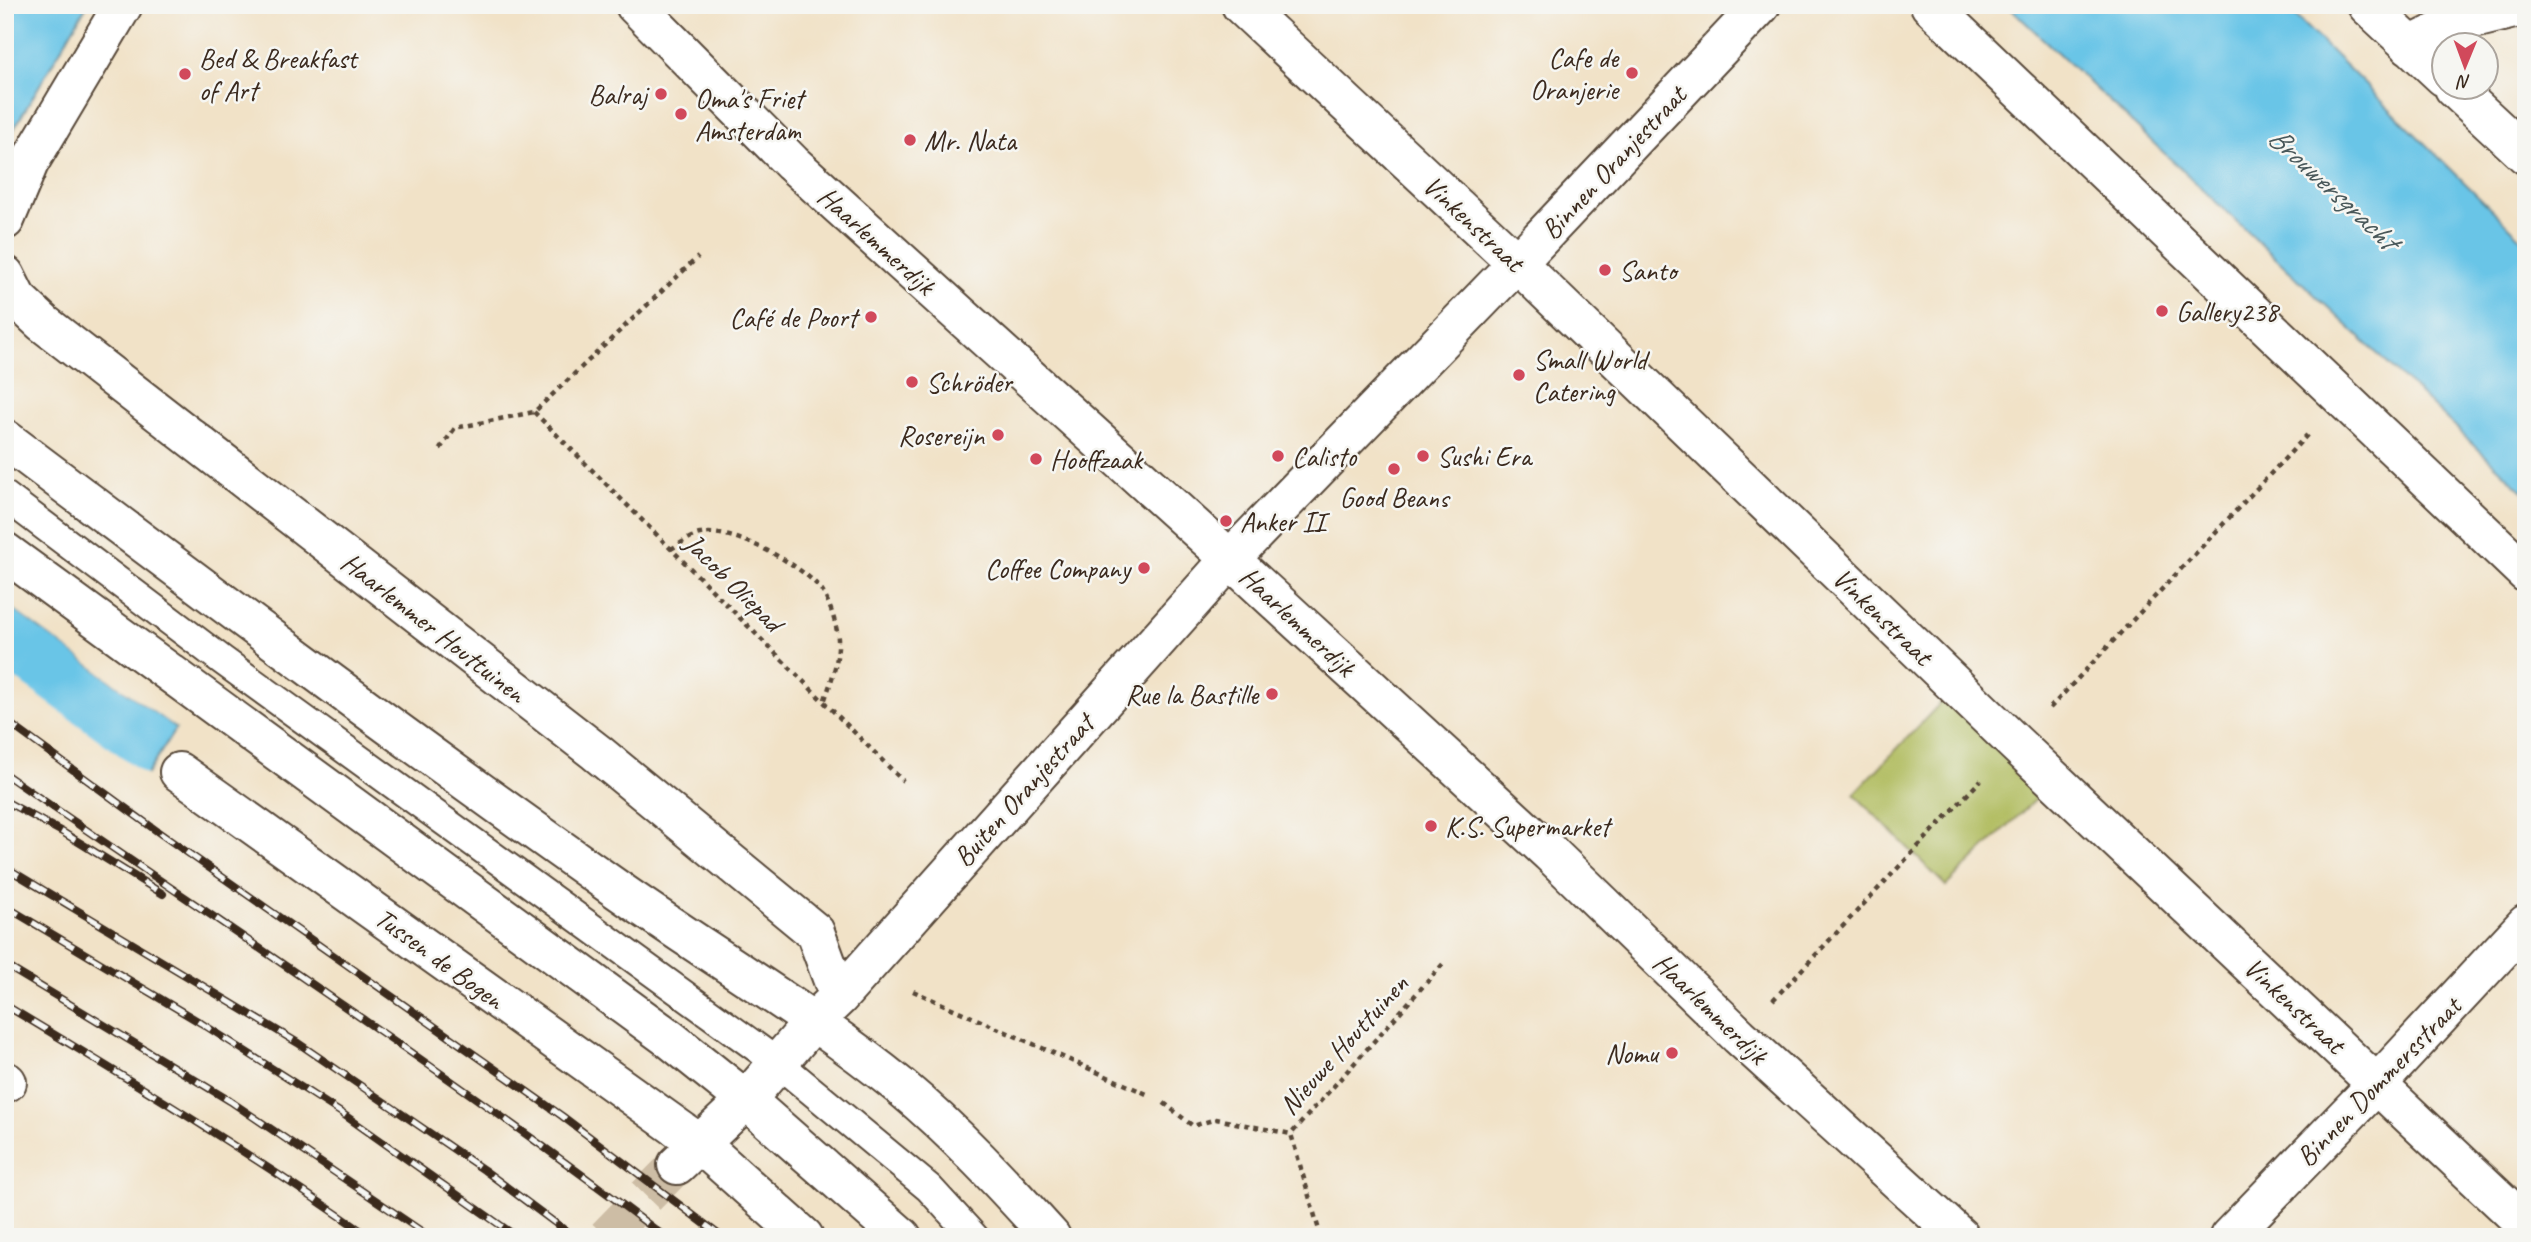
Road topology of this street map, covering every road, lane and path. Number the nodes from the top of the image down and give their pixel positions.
1 (123, 5) edge
2 (635, 5) edge
3 (1241, 5) edge
4 (1760, 5) edge
5 (1930, 5) edge
6 (2367, 5) edge
7 (2526, 6) edge
8 (2410, 46) junction
9 (2430, 64) edge
10 (2469, 102) edge
11 (2526, 155) edge
12 (5, 220) edge
13 (698, 257) dead end
14 (1517, 263) junction
15 (5, 275) edge
16 (534, 412) junction
17 (5, 439) edge
18 (440, 449) dead end
19 (5, 496) edge
20 (671, 549) junction
21 (5, 552) edge
22 (1230, 559) junction
23 (2526, 573) edge
24 (824, 702) junction
25 (180, 772) dead end
26 (903, 782) dead end
27 (2526, 924) edge
28 (1443, 964) dead end
29 (839, 995) junction
30 (778, 1063) junction
31 (2378, 1083) junction
32 (1149, 1095) dead end
33 (746, 1100) junction
34 (1164, 1103) dead end
35 (1291, 1134) junction
36 (688, 1155) junction
37 (2526, 1225) edge
38 (804, 1237) edge
39 (902, 1237) edge
40 (974, 1237) edge
41 (1051, 1237) edge
42 (1321, 1237) edge
43 (1960, 1237) edge
44 (2229, 1237) edge

1 - 12 street
2 - 22 street, Haarlemmerdijk
3 - 14 street, Vinkenstraat
4 - 14 street, Binnen Oranjestraat
5 - 23 street
6 - 8 street
7 - 8 street
8 - 9 street
10 - 11 street
13 - 16 path
14 - 22 street, Binnen Oranjestraat
14 - 31 street, Vinkenstraat
15 - 29 street, Haarlemmer Houttuinen
16 - 18 path
16 - 20 path, Jacob Oliepad
17 - 29 street
19 - 30 lane
20 - 24 path, Jacob Oliepad
20 - 24 path
21 - 33 street
22 - 29 street, Buiten Oranjestraat
22 - 43 street, Haarlemmerdijk
24 - 26 path, Jacob Oliepad
25 - 36 street, Tussen de Bogen
27 - 31 street, Binnen Dommersstraat
28 - 35 path, Nieuwe Houttuinen
29 - 30 street
29 - 32 path
29 - 41 street
30 - 33 street
30 - 40 lane
31 - 37 street, Vinkenstraat
31 - 44 street, Binnen Dommersstraat
33 - 36 street
33 - 39 street
34 - 35 path
35 - 42 path, Nieuwe Houttuinen
36 - 38 street, Tussen de Bogen

